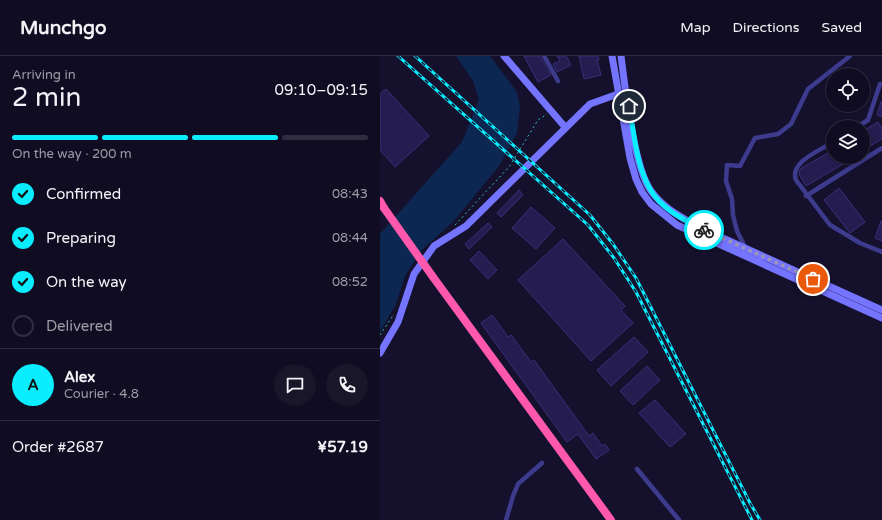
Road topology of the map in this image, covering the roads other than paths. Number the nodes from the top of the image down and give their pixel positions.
1 (505, 56) edge
2 (544, 56) edge
3 (612, 56) edge
4 (621, 56) edge
5 (850, 56) edge
6 (558, 81) dead end
7 (880, 84) dead end
8 (618, 94) junction
9 (868, 120) edge
10 (565, 127) junction
11 (826, 147) edge
12 (882, 148) edge
13 (806, 196) junction
14 (381, 203) edge
15 (746, 249) junction
16 (882, 252) edge
17 (882, 310) edge
18 (882, 318) edge
19 (380, 353) edge
20 (542, 463) dead end
21 (637, 468) dead end
22 (506, 520) edge
23 (611, 520) edge
24 (679, 520) edge

1 - 10 main road
2 - 6 street
3 - 8 main road
4 - 15 main road
5 - 15 street
7 - 9 street
8 - 10 main road
8 - 18 main road
10 - 19 main road
11 - 13 street
12 - 13 street
13 - 16 street
14 - 23 highway, bridge
15 - 17 main road
20 - 22 street
21 - 24 street

